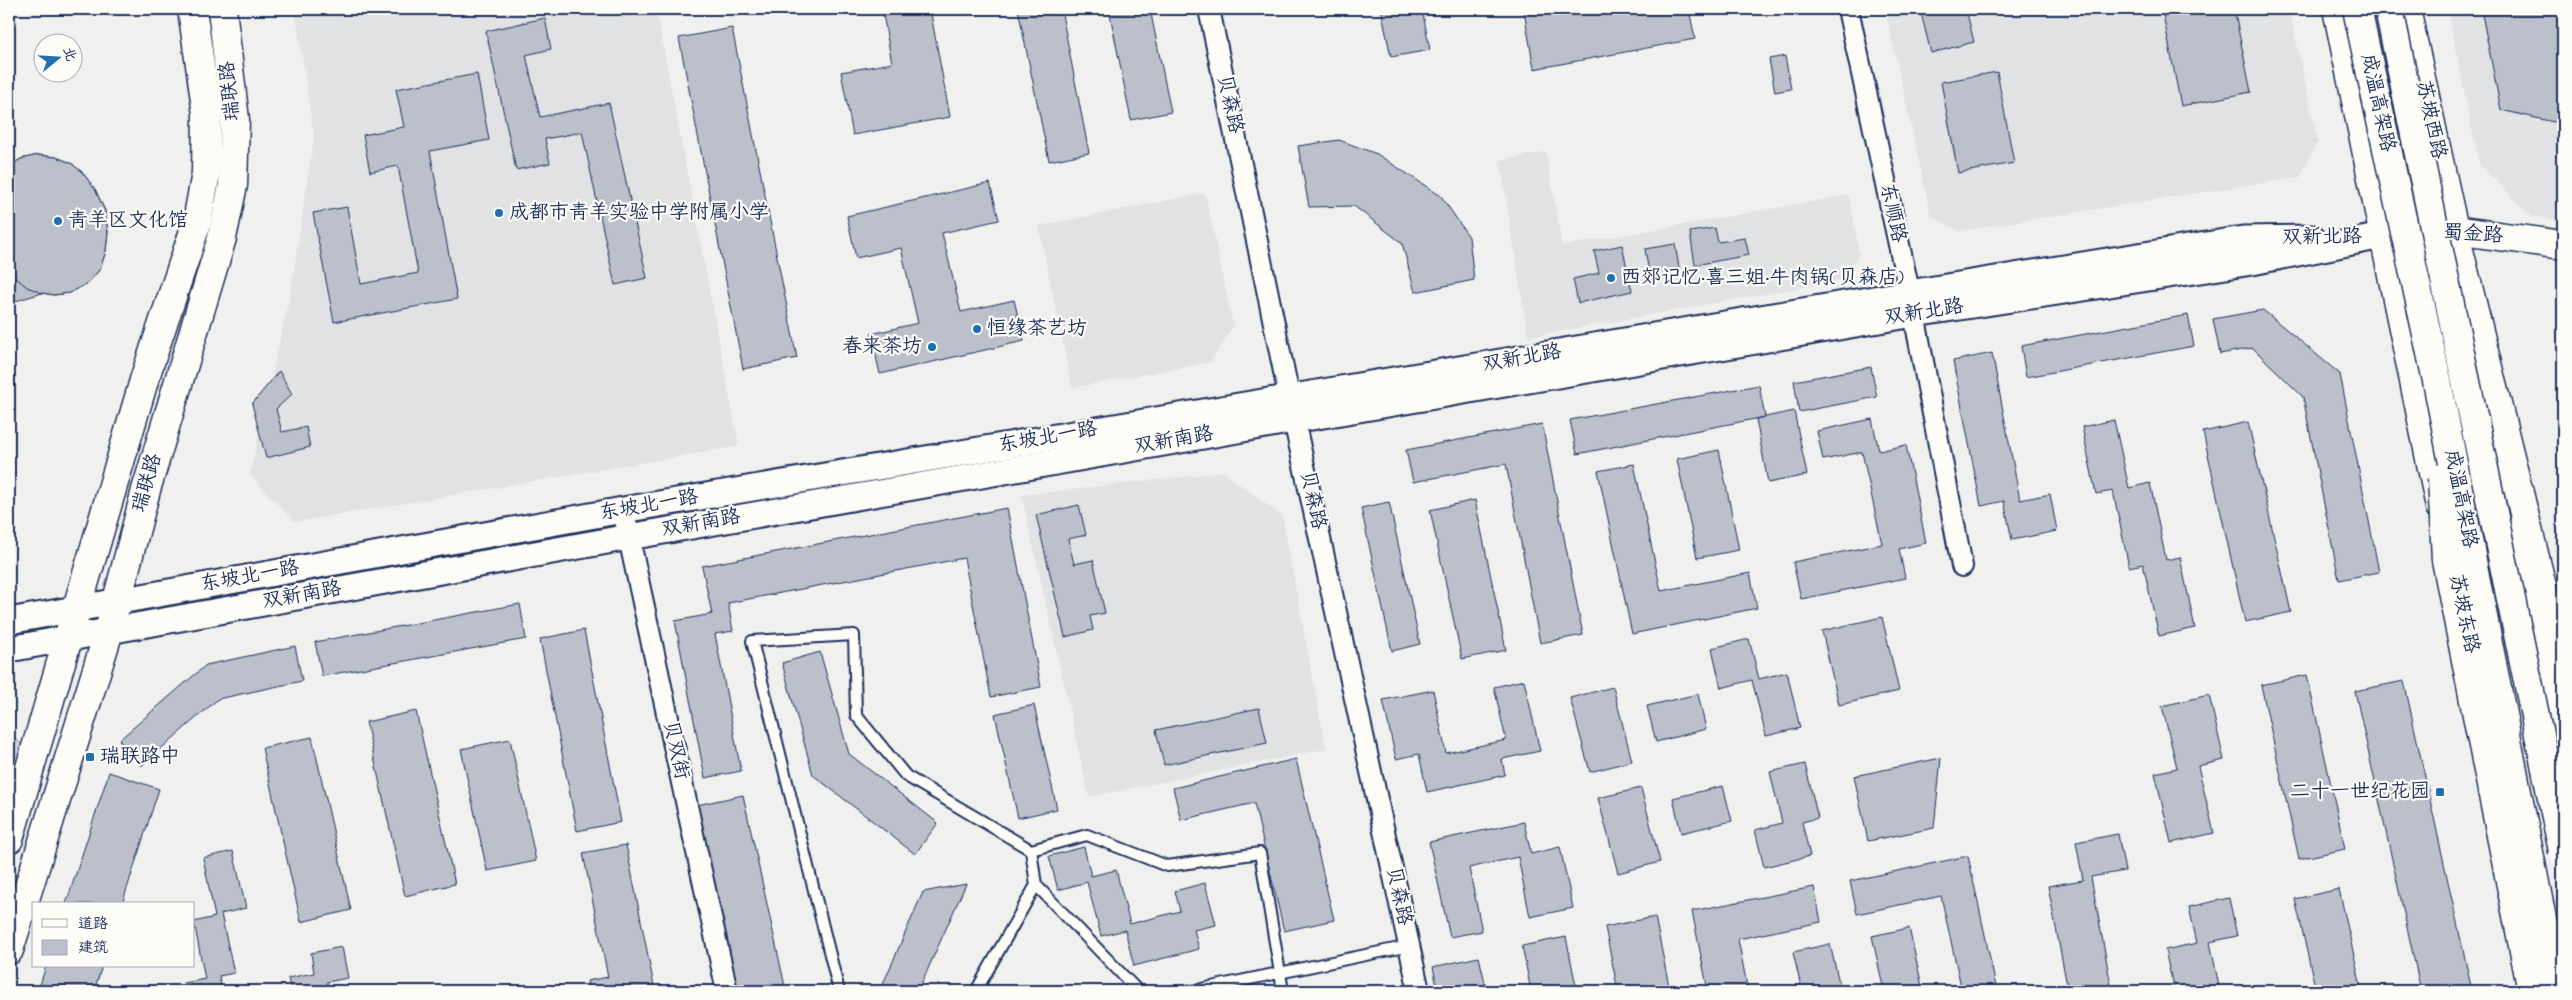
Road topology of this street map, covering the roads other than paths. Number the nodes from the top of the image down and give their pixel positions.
1 (192, 9) edge
2 (222, 9) edge
3 (1209, 9) edge
4 (1848, 9) edge
5 (2336, 9) edge
6 (2357, 9) edge
7 (2389, 9) edge
8 (2406, 9) edge
9 (2454, 230) junction
10 (2382, 236) junction
11 (2563, 245) edge
12 (1911, 304) junction
13 (2437, 381) junction
14 (1292, 409) junction
15 (2480, 450) junction
16 (623, 510) junction
17 (629, 537) junction
18 (1962, 566) dead end
19 (117, 602) junction
20 (77, 609) junction
21 (9, 621) edge
22 (108, 631) junction
23 (67, 639) junction
24 (9, 649) edge
25 (2563, 671) edge
26 (2563, 733) edge
27 (9, 839) edge
28 (1031, 850) junction
29 (2563, 851) edge
30 (1036, 885) junction
31 (1409, 946) junction
32 (9, 950) edge
33 (1280, 973) junction
34 (727, 991) edge
35 (839, 991) edge
36 (976, 991) edge
37 (1138, 991) edge
38 (1192, 991) edge
39 (1283, 991) edge
40 (1419, 991) edge
41 (2532, 991) edge
42 (2544, 991) edge
43 (2556, 991) edge

1 - 20 main road, 瑞联路
2 - 19 main road, 瑞联路
3 - 14 street, 贝森路
4 - 12 street, 东顺路
5 - 10 main road
6 - 13 main road, 成温高架路, bridge
7 - 15 main road, 成温高架路, bridge
8 - 9 main road, 苏坡西路
9 - 10 main road, 蜀金路
9 - 11 main road, 蜀金路
9 - 25 main road
10 - 12 street, 双新北路
10 - 42 main road, 苏坡东路
12 - 14 street, 双新北路
12 - 18 street, 东顺路
13 - 41 main road, bridge
13 - 43 main road, 成温高架路, bridge
14 - 16 street, 东坡北一路
14 - 17 street, 双新南路
14 - 31 street, 贝森路
15 - 26 main road, bridge
15 - 29 main road, 成温高架路, bridge
16 - 17 street, 贝双街
16 - 19 street, 东坡北一路
17 - 22 street, 双新南路
17 - 34 street, 贝双街
19 - 20 street, 东坡北一路
19 - 22 main road, 瑞联路
20 - 21 street, 东坡北一路
20 - 23 main road, 瑞联路
22 - 23 street
22 - 32 main road, 瑞联路
23 - 24 street
23 - 27 main road, 瑞联路
28 - 30 lane
28 - 33 lane
28 - 35 lane
30 - 36 lane
30 - 37 lane
31 - 33 lane
31 - 40 street, 贝森路
33 - 38 lane
33 - 39 lane

